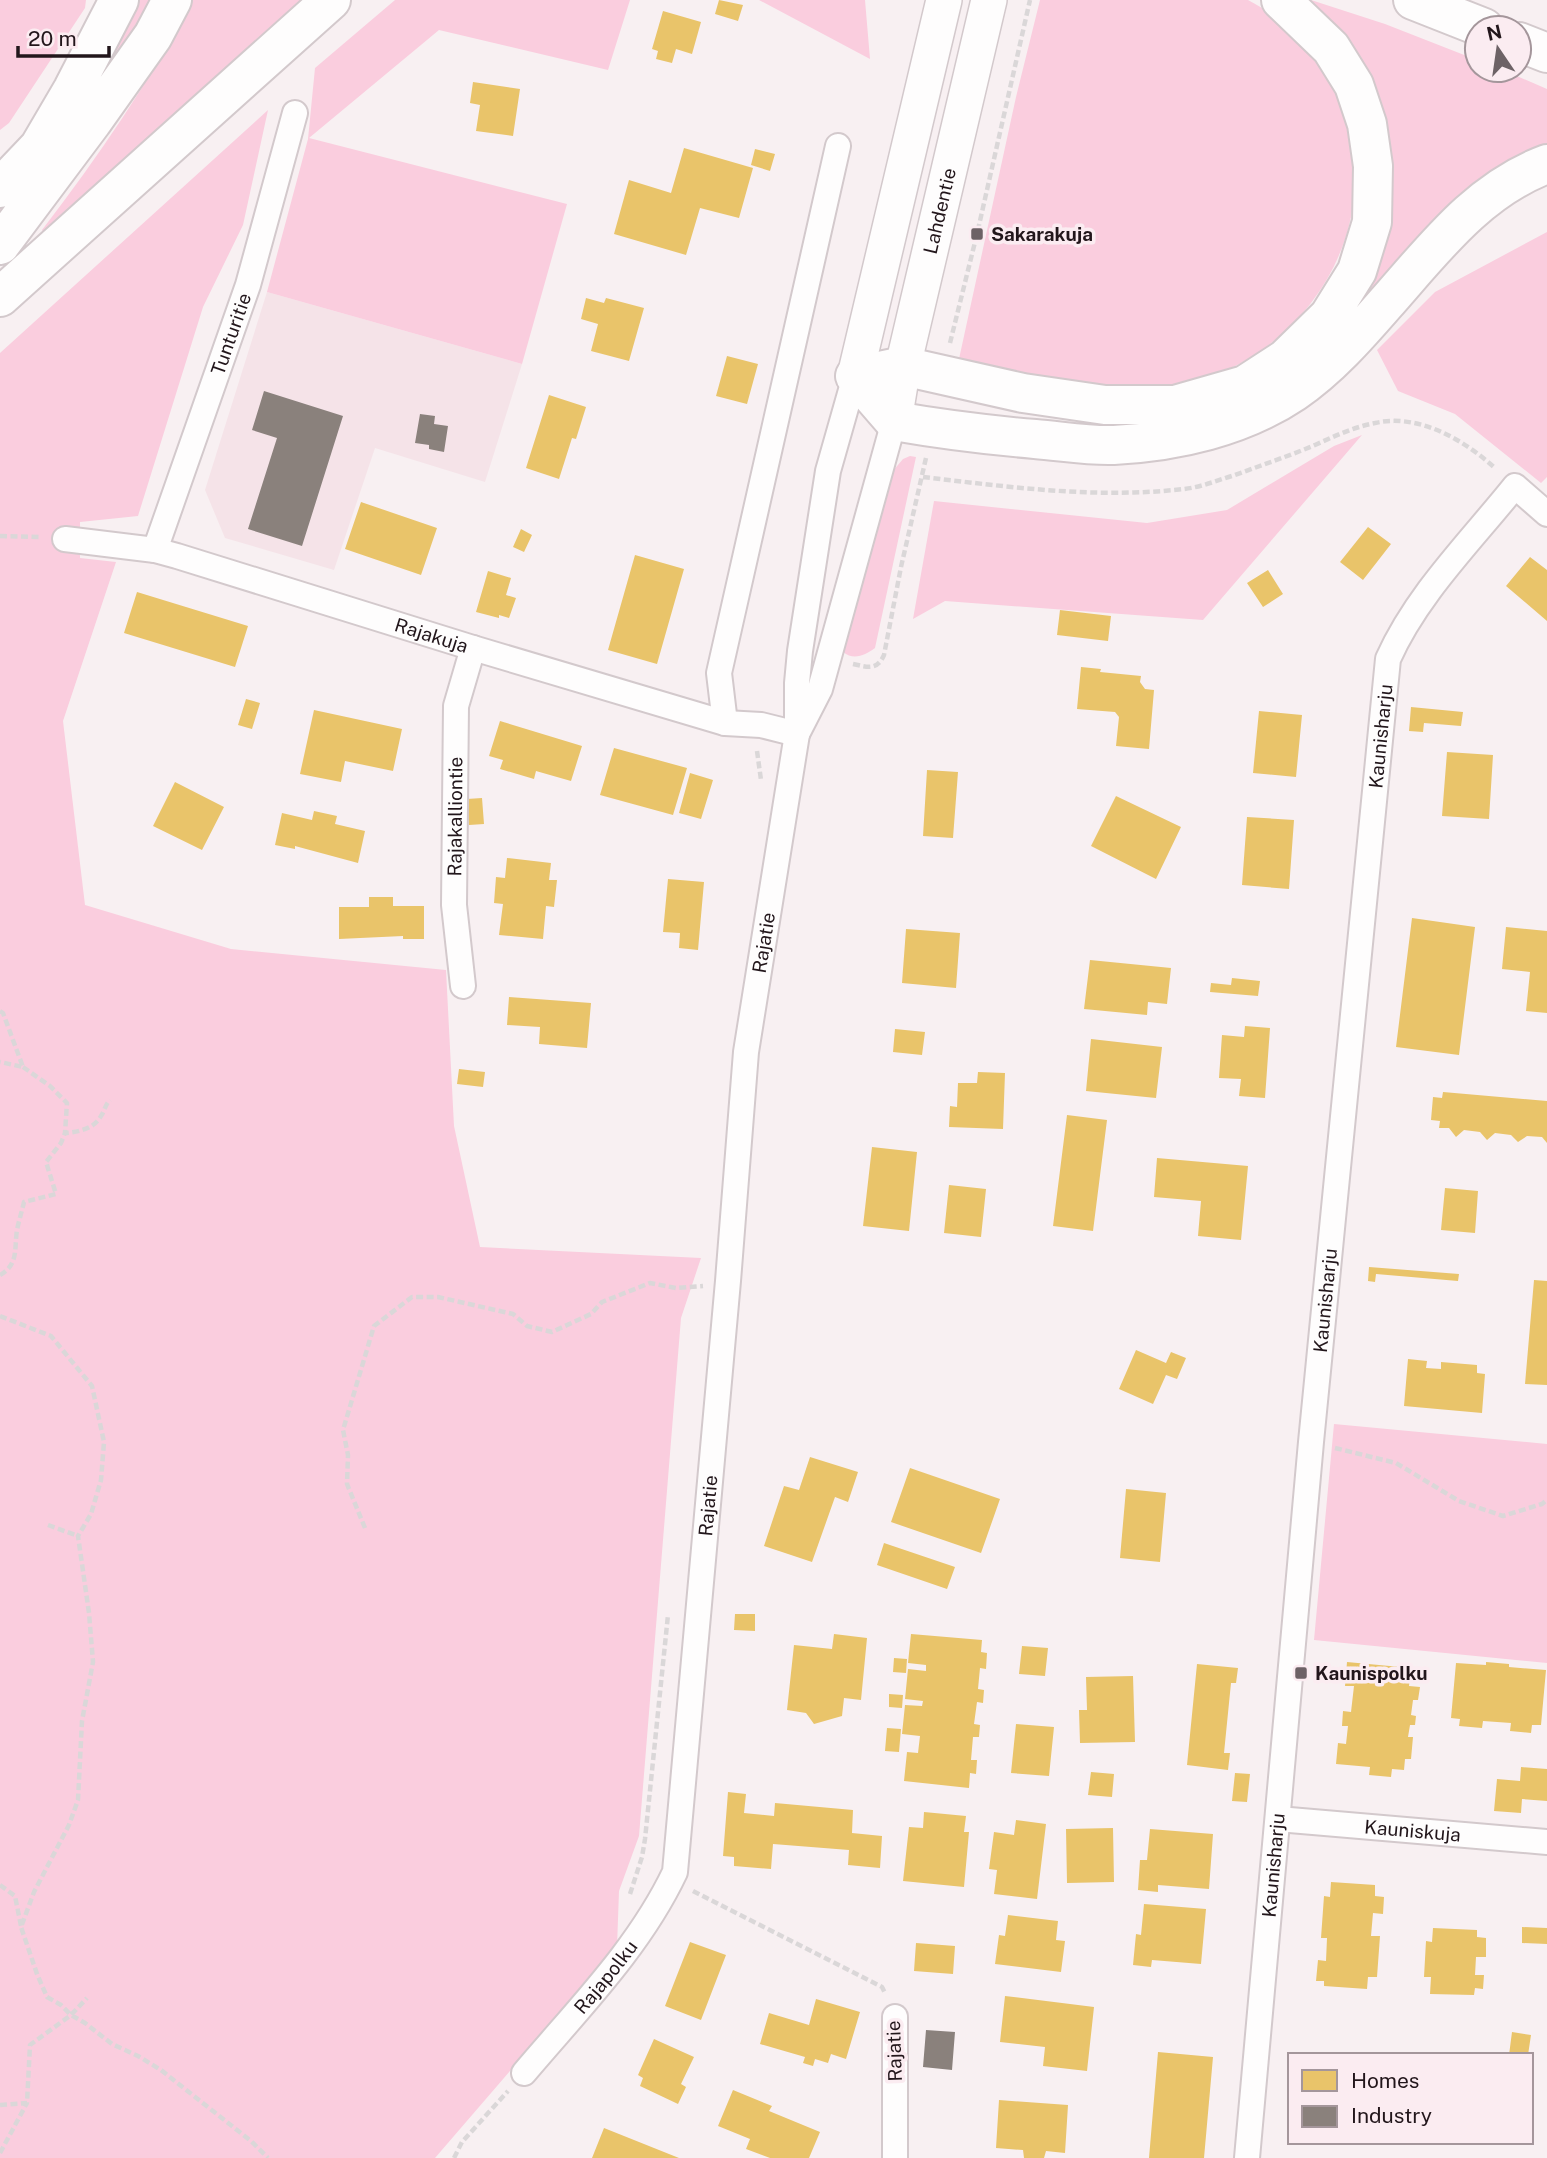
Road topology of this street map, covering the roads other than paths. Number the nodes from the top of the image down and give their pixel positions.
1 (118, 0) edge
2 (172, 0) edge
3 (331, 0) edge
4 (944, 0) edge
5 (989, 0) edge
6 (1281, 0) edge
7 (1413, 0) edge
8 (1463, 19) edge
9 (295, 113) dead end
10 (838, 146) dead end
11 (1547, 164) edge
12 (0, 188) edge
13 (0, 245) edge
14 (0, 297) edge
15 (903, 366) junction
16 (855, 376) junction
17 (894, 421) junction
18 (1547, 514) edge
19 (65, 538) road end
20 (155, 550) junction
21 (473, 648) junction
22 (725, 723) junction
23 (797, 734) junction
24 (463, 986) dead end
25 (1278, 1819) junction
26 (1547, 1842) edge
27 (675, 1872) joint
28 (895, 2017) road end
29 (524, 2073) road end
30 (895, 2158) edge
31 (1247, 2158) edge

1 - 12 highway
2 - 13 highway
3 - 14 highway
4 - 16 main road
5 - 15 main road, Lahdentie
6 - 15 highway
7 - 8 highway
9 - 20 street, Tunturitie
10 - 22 street
11 - 17 highway
15 - 16 highway
15 - 17 main road, Lahdentie
16 - 17 highway
16 - 23 street, Rajatie
17 - 23 street, Rajatie
18 - 25 street, Kaunisharju
19 - 20 street, Rajakuja
20 - 21 street, Rajakuja
21 - 22 street, Rajakuja
21 - 24 street, Rajakalliontie
22 - 23 street, Rajakuja
23 - 27 street, Rajatie
25 - 26 street, Kauniskuja
25 - 31 street, Kaunisharju
27 - 29 street, Rajapolku
28 - 30 street, Rajatie

